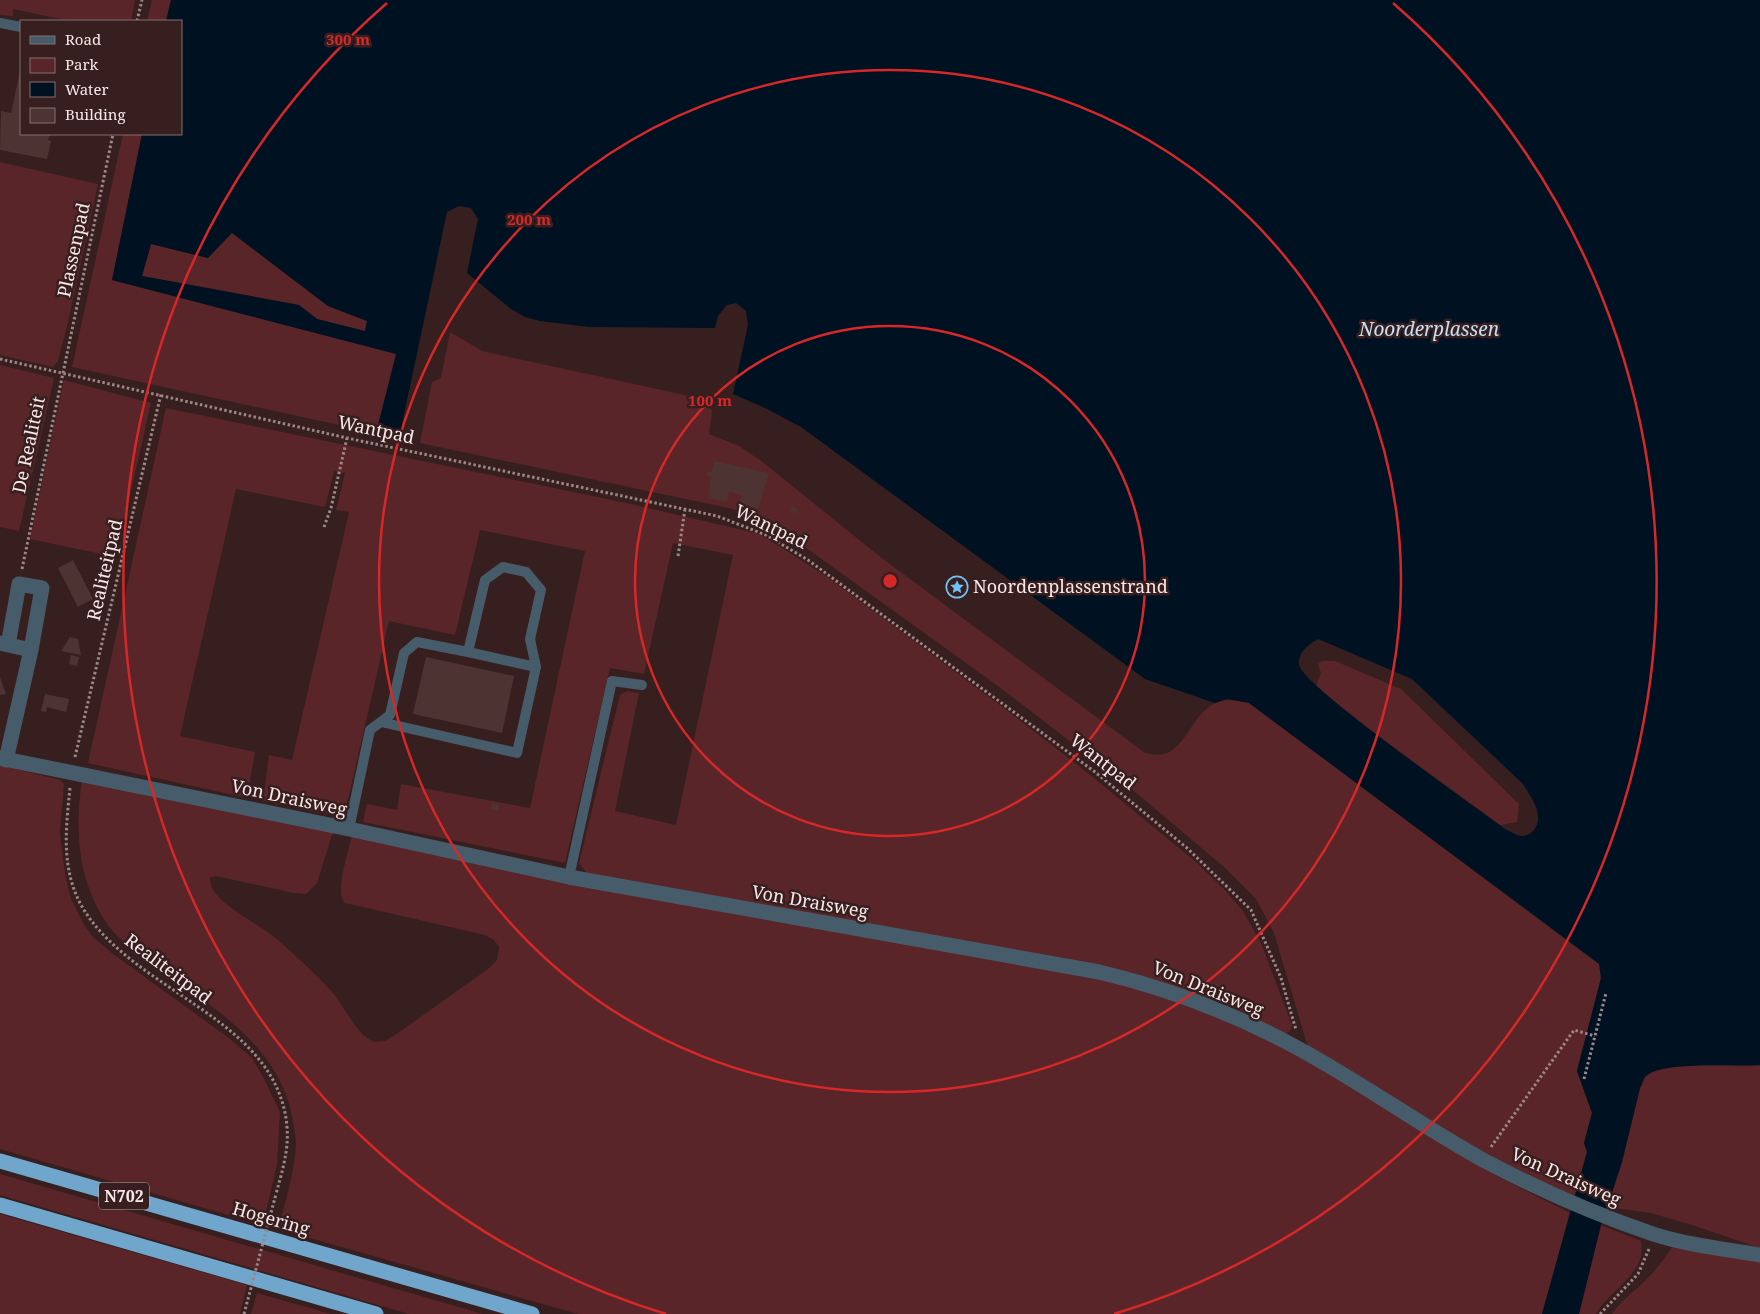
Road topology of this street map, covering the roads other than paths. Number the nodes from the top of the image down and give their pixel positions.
1 (0, 23) edge
2 (20, 27) edge
3 (4, 644) edge
4 (30, 650) junction
5 (468, 652) junction
6 (536, 667) junction
7 (642, 685) dead end
8 (381, 722) junction
9 (3, 759) edge
10 (349, 829) junction
11 (569, 877) junction
12 (0, 1161) edge
13 (0, 1205) edge
14 (1760, 1255) edge
15 (376, 1314) edge
16 (532, 1314) edge

1 - 2 lane
3 - 4 street
3 - 4 street
4 - 9 street
5 - 6 lane
5 - 6 lane
5 - 8 lane
6 - 8 lane
7 - 11 lane
8 - 10 lane
9 - 10 street, Von Draisweg
10 - 11 street, Von Draisweg
11 - 14 street, Von Draisweg
12 - 16 highway, Hogering / N702
13 - 15 highway, N702

